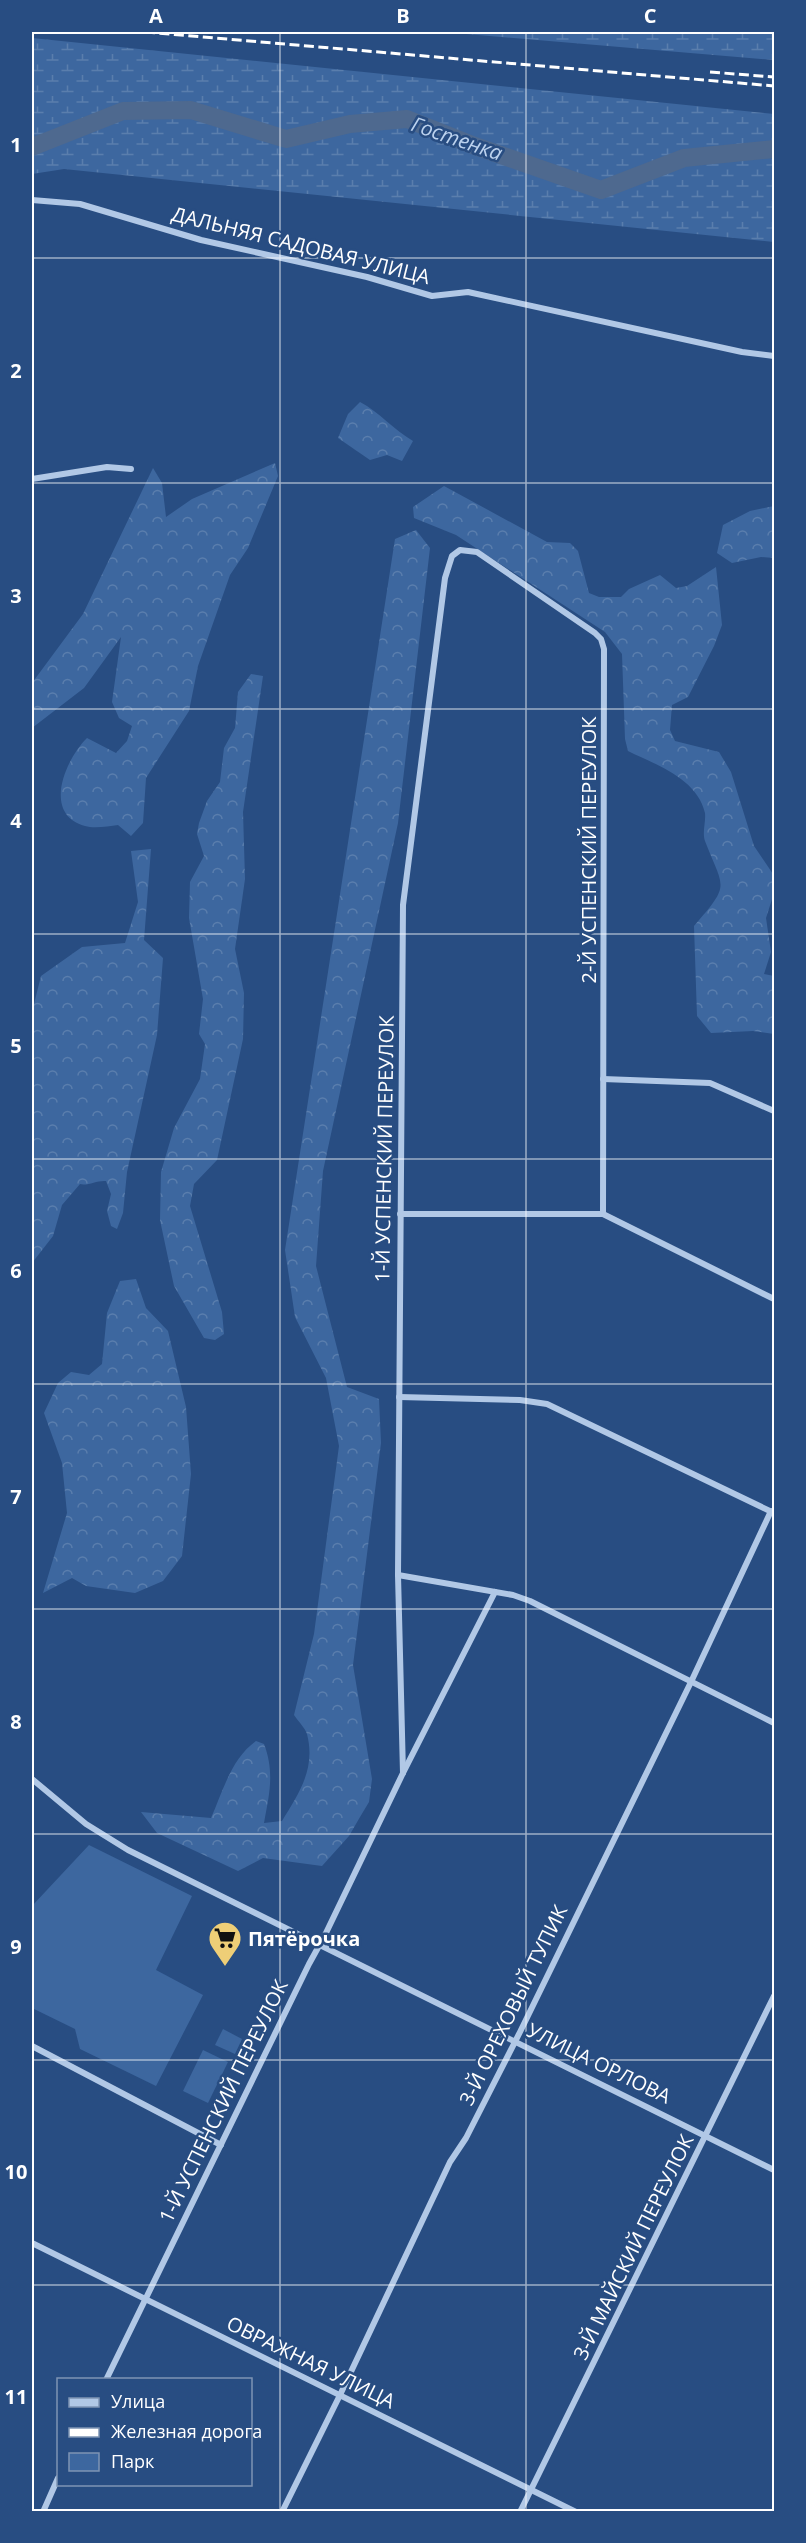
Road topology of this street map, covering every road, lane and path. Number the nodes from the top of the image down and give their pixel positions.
1 (32, 200) edge
2 (774, 356) edge
3 (131, 469) dead end
4 (32, 478) edge
5 (477, 552) joint
6 (603, 1079) junction
7 (774, 1111) edge
8 (400, 1214) junction
9 (603, 1214) junction
10 (774, 1299) edge
11 (399, 1397) junction
12 (772, 1512) edge
13 (398, 1575) junction
14 (495, 1592) junction
15 (691, 1682) junction
16 (774, 1723) edge
17 (403, 1773) junction
18 (32, 1779) edge
19 (319, 1945) junction
20 (774, 1996) edge
21 (515, 2040) junction
22 (32, 2046) edge
23 (707, 2136) junction
24 (221, 2145) junction
25 (774, 2170) edge
26 (32, 2243) edge
27 (145, 2298) junction
28 (106, 2378) edge
29 (340, 2395) junction
30 (57, 2480) edge
31 (531, 2489) junction
32 (43, 2511) edge
33 (282, 2511) edge
34 (520, 2511) edge
35 (576, 2511) edge

1 - 2 street, ДАЛЬНЯЯ САДОВАЯ УЛИЦА
3 - 4 street
5 - 6 street, 2-Й УСПЕНСКИЙ ПЕРЕУЛОК
5 - 8 street, 1-Й УСПЕНСКИЙ ПЕРЕУЛОК
6 - 7 street
6 - 9 street, 2-Й УСПЕНСКИЙ ПЕРЕУЛОК
8 - 9 street
8 - 11 street, 1-Й УСПЕНСКИЙ ПЕРЕУЛОК
9 - 10 street
11 - 12 street
11 - 13 street, 1-Й УСПЕНСКИЙ ПЕРЕУЛОК
12 - 15 street, 3-Й ОРЕХОВЫЙ ТУПИК
13 - 14 street
13 - 17 street, 1-Й УСПЕНСКИЙ ПЕРЕУЛОК
14 - 15 street
14 - 17 street, 1-Й УСПЕНСКИЙ ПЕРЕУЛОК
15 - 16 street
15 - 21 street, 3-Й ОРЕХОВЫЙ ТУПИК
17 - 19 street, 1-Й УСПЕНСКИЙ ПЕРЕУЛОК
18 - 19 street, УЛИЦА ОРЛОВА
19 - 21 street, УЛИЦА ОРЛОВА
19 - 24 street, 1-Й УСПЕНСКИЙ ПЕРЕУЛОК
20 - 23 street, 3-Й МАЙСКИЙ ПЕРЕУЛОК
21 - 23 street, УЛИЦА ОРЛОВА
21 - 29 street, 3-Й ОРЕХОВЫЙ ТУПИК
22 - 24 street
23 - 25 street, УЛИЦА ОРЛОВА
23 - 31 street, 3-Й МАЙСКИЙ ПЕРЕУЛОК
24 - 27 street, 1-Й УСПЕНСКИЙ ПЕРЕУЛОК
26 - 27 street, ОВРАЖНАЯ УЛИЦА
27 - 28 street, 1-Й УСПЕНСКИЙ ПЕРЕУЛОК
27 - 29 street, ОВРАЖНАЯ УЛИЦА
29 - 31 street, ОВРАЖНАЯ УЛИЦА
29 - 33 street, 3-Й ОРЕХОВЫЙ ТУПИК
30 - 32 street
31 - 34 street, 3-Й МАЙСКИЙ ПЕРЕУЛОК
31 - 35 street, ОВРАЖНАЯ УЛИЦА

